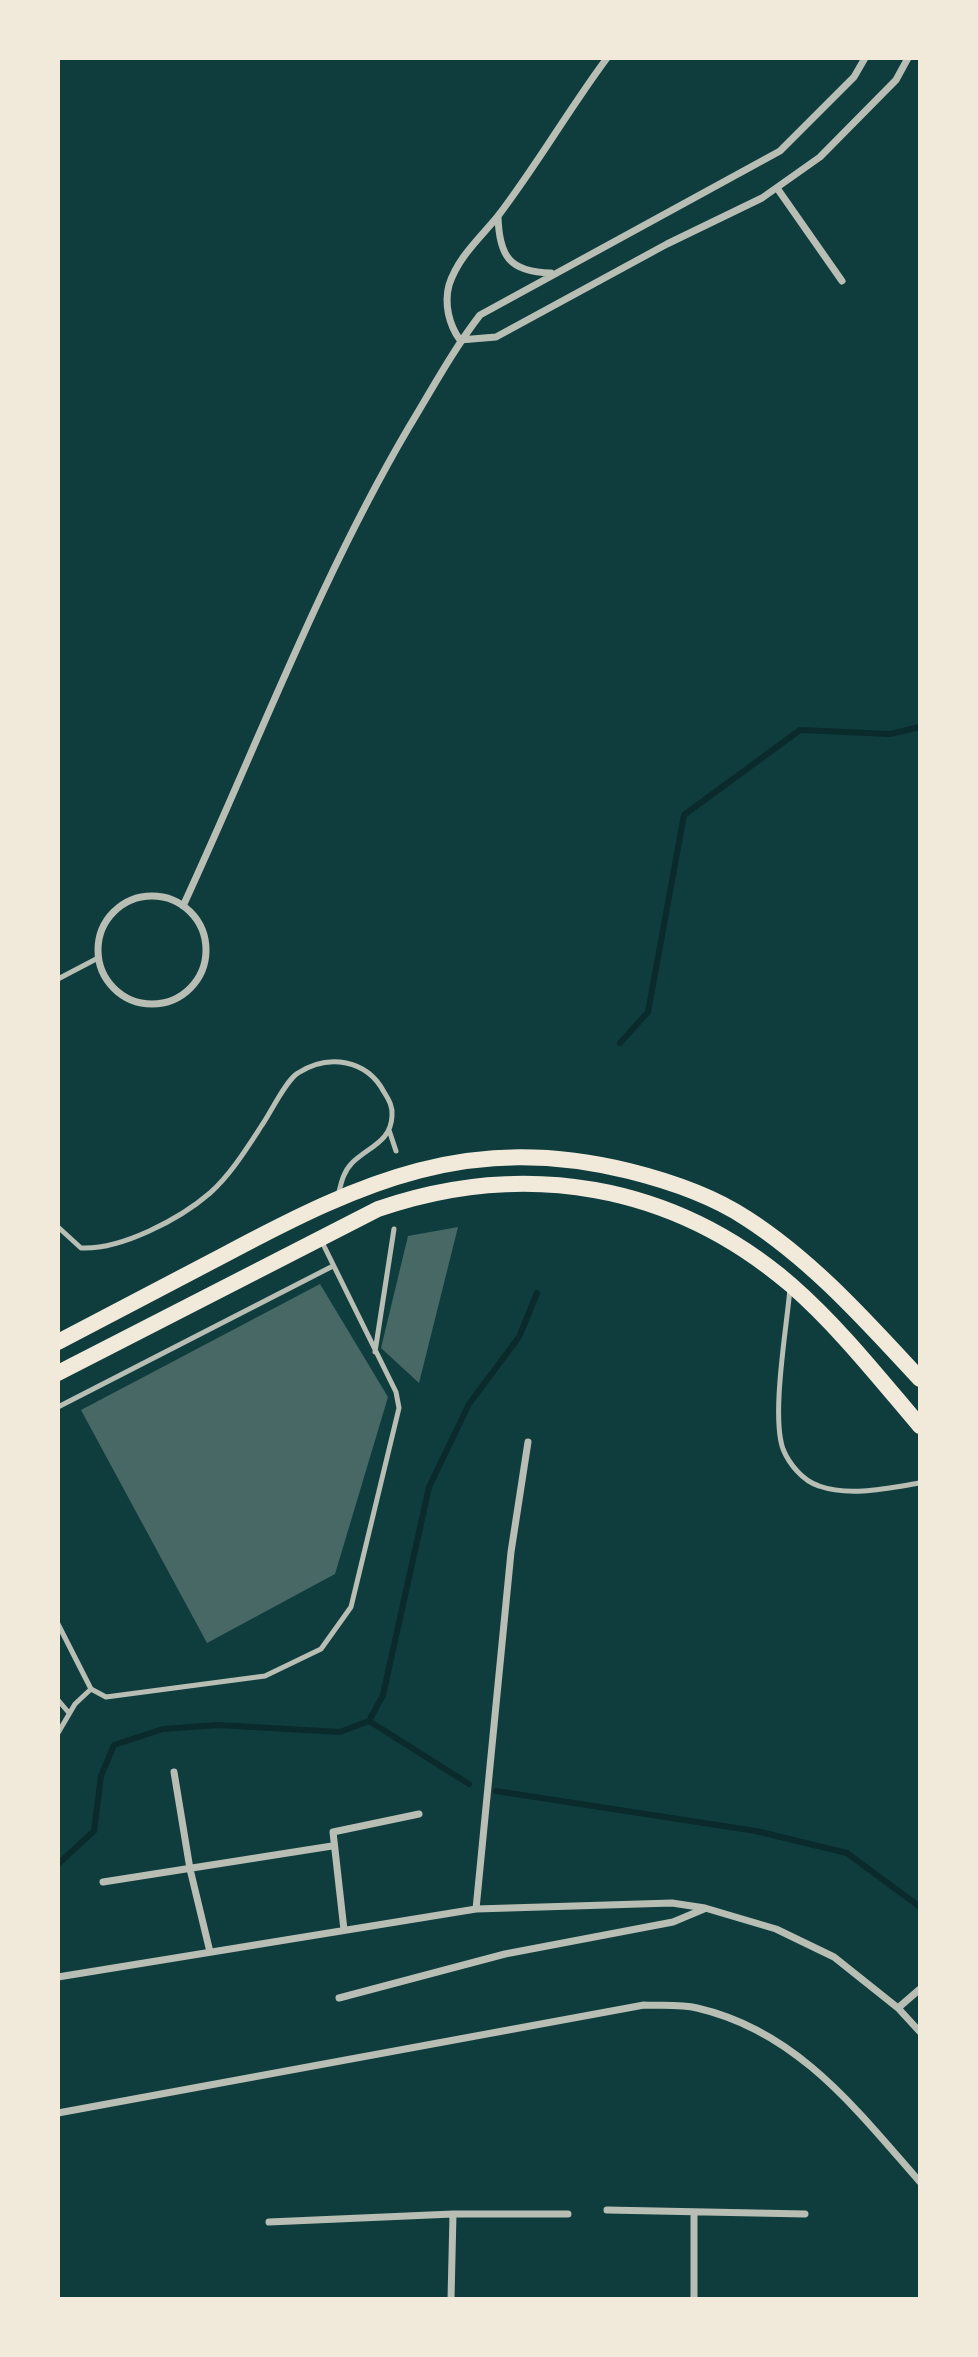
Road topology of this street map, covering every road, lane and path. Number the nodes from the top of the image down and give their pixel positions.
1 (607, 58) edge
2 (865, 58) edge
3 (908, 58) edge
4 (776, 188) junction
5 (498, 215) junction
6 (551, 273) junction
7 (842, 281) dead end
8 (460, 340) junction
9 (183, 906) junction
10 (98, 958) junction
11 (58, 979) edge
12 (389, 1130) junction
13 (396, 1151) dead end
14 (338, 1197) junction
15 (58, 1227) edge
16 (394, 1229) dead end
17 (320, 1239) junction
18 (332, 1266) junction
19 (790, 1285) junction
20 (58, 1342) edge
21 (374, 1352) junction
22 (58, 1373) edge
23 (920, 1379) edge
24 (58, 1407) edge
25 (920, 1426) edge
26 (528, 1442) dead end
27 (920, 1483) edge
28 (58, 1624) edge
29 (91, 1689) junction
30 (58, 1700) edge
31 (69, 1713) junction
32 (58, 1733) edge
33 (174, 1772) dead end
34 (419, 1814) dead end
35 (332, 1846) junction
36 (190, 1869) junction
37 (103, 1882) dead end
38 (705, 1908) junction
39 (476, 1909) junction
40 (344, 1930) junction
41 (210, 1952) junction
42 (58, 1977) edge
43 (920, 1990) edge
44 (339, 1998) dead end
45 (898, 2008) junction
46 (920, 2032) edge
47 (58, 2113) edge
48 (920, 2182) edge
49 (607, 2210) dead end
50 (453, 2214) junction
51 (568, 2214) dead end
52 (694, 2214) junction
53 (806, 2214) dead end
54 (269, 2222) dead end
55 (451, 2299) edge
56 (694, 2299) edge

1 - 5 street
2 - 6 street
3 - 4 street
4 - 7 street
4 - 8 street
5 - 6 street
5 - 8 street
6 - 8 street
8 - 9 street
9 - 10 street
9 - 10 street
10 - 11 lane
12 - 13 lane
12 - 14 lane
12 - 15 lane
14 - 20 main road
14 - 23 main road
16 - 21 lane
17 - 18 lane
17 - 19 main road
17 - 22 main road
18 - 21 lane
18 - 24 lane
19 - 25 main road
19 - 27 lane
21 - 29 lane
26 - 39 street
28 - 29 lane
29 - 31 lane
30 - 31 lane
31 - 32 lane
33 - 36 street
34 - 35 street
35 - 36 street
35 - 40 street
36 - 37 street
36 - 41 street
38 - 39 street
38 - 44 street
38 - 45 street
39 - 40 street
40 - 41 street
41 - 42 street
43 - 45 street
45 - 46 street
47 - 48 street
49 - 52 street
50 - 51 street
50 - 54 street
50 - 55 street
52 - 53 street
52 - 56 street

